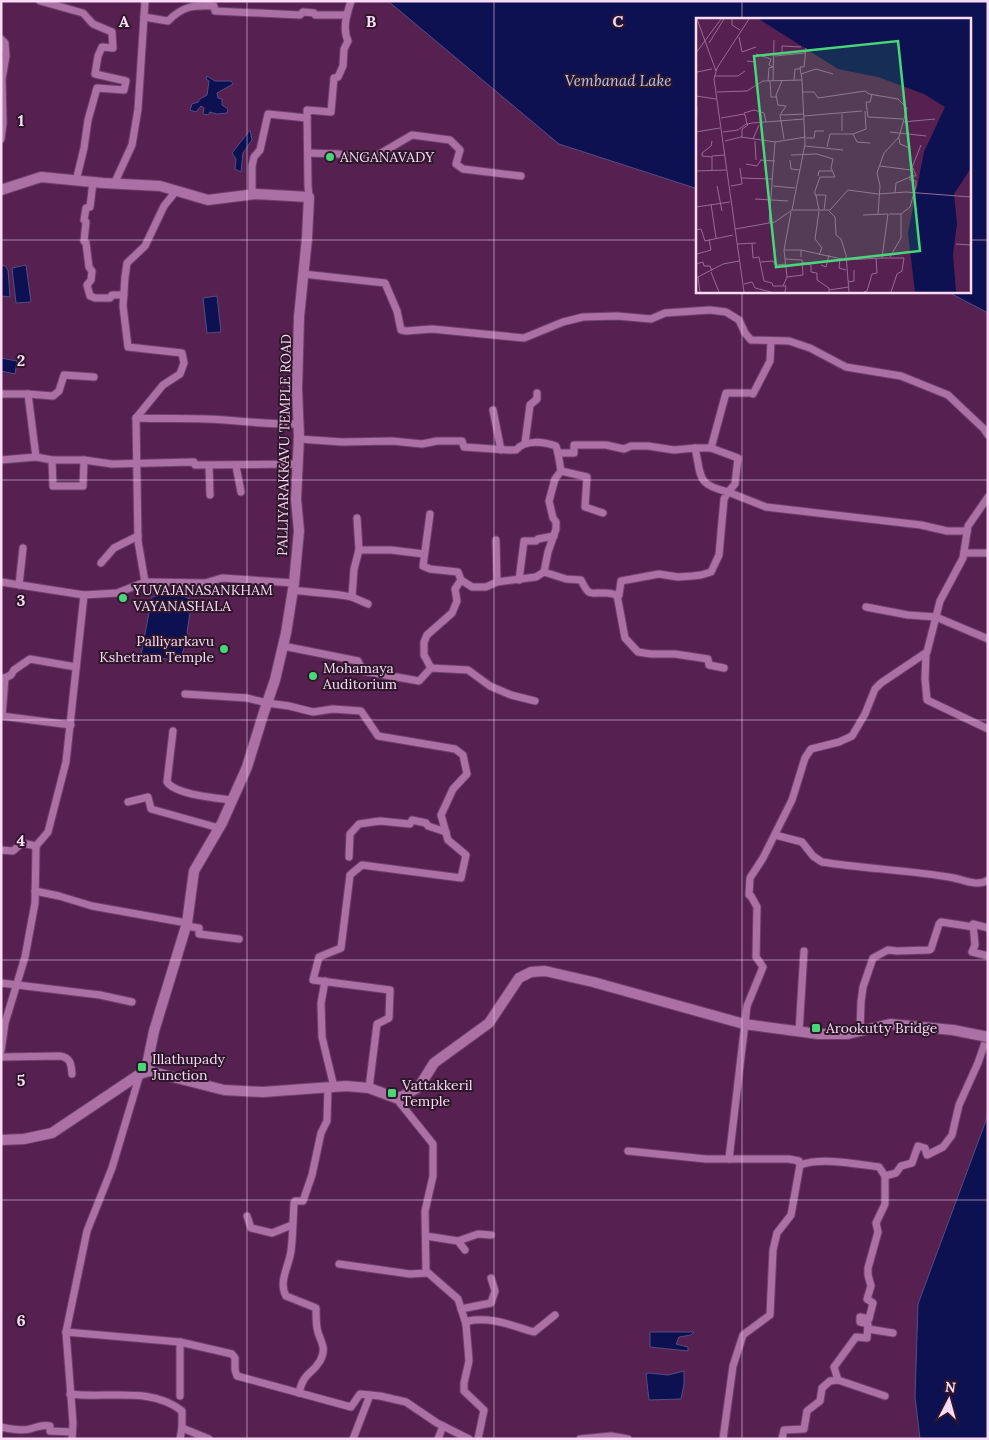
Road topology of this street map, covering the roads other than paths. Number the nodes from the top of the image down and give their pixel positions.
1 (40, 1) edge
2 (145, 1) edge
3 (351, 1) edge
4 (190, 4) edge
5 (346, 15) junction
6 (144, 16) junction
7 (1, 39) edge
8 (308, 118) junction
9 (1, 139) edge
10 (308, 153) junction
11 (521, 176) dead end
12 (76, 181) junction
13 (93, 182) junction
14 (114, 184) junction
15 (1, 190) edge
16 (176, 191) junction
17 (252, 194) junction
18 (310, 197) junction
19 (304, 274) junction
20 (124, 295) junction
21 (771, 341) junction
22 (94, 377) dead end
23 (537, 393) dead end
24 (1, 394) edge
25 (28, 394) junction
26 (493, 410) dead end
27 (136, 418) junction
28 (298, 424) junction
29 (988, 435) edge
30 (299, 439) junction
31 (525, 443) junction
32 (695, 448) junction
33 (712, 448) junction
34 (501, 450) junction
35 (558, 454) junction
36 (36, 457) junction
37 (1, 460) edge
38 (52, 460) junction
39 (84, 460) junction
40 (138, 463) junction
41 (298, 464) junction
42 (209, 466) junction
43 (236, 466) junction
44 (561, 471) junction
45 (241, 492) dead end
46 (728, 492) junction
47 (210, 495) dead end
48 (988, 497) edge
49 (603, 513) dead end
50 (430, 514) dead end
51 (357, 518) dead end
52 (967, 531) junction
53 (138, 536) junction
54 (554, 536) junction
55 (496, 540) dead end
56 (23, 548) dead end
57 (359, 550) junction
58 (988, 552) edge
59 (964, 553) junction
60 (424, 554) junction
61 (101, 563) dead end
62 (544, 572) junction
63 (461, 580) junction
64 (519, 580) junction
65 (1, 582) edge
66 (145, 582) junction
67 (496, 582) junction
68 (19, 585) junction
69 (294, 586) junction
70 (84, 595) junction
71 (617, 595) junction
72 (352, 597) junction
73 (368, 604) dead end
74 (866, 607) dead end
75 (936, 617) junction
76 (988, 639) edge
77 (283, 646) junction
78 (926, 653) junction
79 (76, 667) junction
80 (431, 668) junction
81 (724, 668) dead end
82 (3, 678) edge
83 (185, 694) dead end
84 (535, 701) dead end
85 (267, 703) junction
86 (2, 716) edge
87 (71, 725) junction
88 (988, 729) edge
89 (173, 731) dead end
90 (232, 800) junction
91 (128, 802) dead end
92 (219, 828) junction
93 (446, 832) junction
94 (775, 835) junction
95 (36, 846) junction
96 (1, 850) edge
97 (349, 858) dead end
98 (988, 880) edge
99 (35, 891) junction
100 (186, 925) junction
101 (974, 927) junction
102 (988, 928) edge
103 (239, 939) dead end
104 (804, 951) dead end
105 (988, 956) edge
106 (325, 981) junction
107 (1, 983) edge
108 (16, 986) junction
109 (132, 1002) dead end
110 (744, 1024) junction
111 (860, 1031) junction
112 (799, 1032) junction
113 (988, 1035) edge
114 (1, 1051) edge
115 (1, 1057) edge
116 (144, 1072) junction
117 (72, 1074) dead end
118 (331, 1087) junction
119 (369, 1088) junction
120 (396, 1098) junction
121 (1, 1140) edge
122 (628, 1151) dead end
123 (729, 1159) junction
124 (800, 1165) junction
125 (885, 1176) junction
126 (247, 1216) dead end
127 (292, 1225) junction
128 (490, 1235) dead end
129 (426, 1236) junction
130 (458, 1241) junction
131 (465, 1250) dead end
132 (339, 1264) dead end
133 (428, 1273) junction
134 (490, 1278) dead end
135 (462, 1309) junction
136 (555, 1315) dead end
137 (466, 1324) junction
138 (868, 1329) junction
139 (66, 1332) junction
140 (893, 1333) dead end
141 (180, 1342) junction
142 (838, 1380) junction
143 (298, 1393) junction
144 (70, 1394) junction
145 (370, 1395) junction
146 (180, 1396) dead end
147 (885, 1396) dead end
148 (443, 1426) junction
149 (1, 1427) edge
150 (182, 1428) junction
151 (72, 1436) edge
152 (180, 1439) edge
153 (209, 1439) edge
154 (353, 1439) edge
155 (438, 1439) edge
156 (469, 1439) edge
157 (478, 1439) edge
158 (580, 1439) edge
159 (628, 1439) edge
160 (723, 1439) edge
161 (782, 1439) edge

1 - 12 street
2 - 6 street
3 - 5 street
4 - 5 street
4 - 6 street
5 - 8 street
6 - 14 street
7 - 9 street
8 - 10 street
8 - 17 street
10 - 11 street
10 - 18 street
12 - 13 street
12 - 15 street
13 - 14 street
13 - 20 street
14 - 16 street
16 - 17 street
16 - 20 street
17 - 18 street
18 - 19 street, PALLIYARAKKAVU TEMPLE ROAD
19 - 21 street
19 - 28 street, PALLIYARAKKAVU TEMPLE ROAD
20 - 27 street
21 - 29 street
21 - 33 street
22 - 25 street
23 - 31 street
24 - 25 street
25 - 36 street
26 - 34 street
27 - 28 street
27 - 40 street
28 - 30 street, PALLIYARAKKAVU TEMPLE ROAD
30 - 34 street
30 - 41 street, PALLIYARAKKAVU TEMPLE ROAD
31 - 34 street
31 - 35 street
32 - 33 street
32 - 35 street
32 - 46 street
33 - 46 street
35 - 44 street
36 - 37 street
36 - 38 street
38 - 39 street
38 - 39 street
39 - 40 street
40 - 42 street
40 - 53 street
41 - 43 street
41 - 69 street, PALLIYARAKKAVU TEMPLE ROAD
42 - 43 street
42 - 47 street
43 - 45 street
44 - 49 street
44 - 54 street
46 - 52 street
46 - 71 street
48 - 52 street
50 - 60 street
51 - 57 street
52 - 59 street
53 - 61 street
53 - 66 street
54 - 62 street
54 - 64 street
55 - 67 street
56 - 68 street
57 - 60 street
57 - 72 street
58 - 59 street
59 - 75 street
60 - 63 street
62 - 64 street
62 - 71 street
63 - 67 street
63 - 80 street
64 - 67 street
65 - 68 street
66 - 69 street
66 - 70 street
68 - 70 street
69 - 72 street
69 - 77 street, PALLIYARAKKAVU TEMPLE ROAD
70 - 79 street
71 - 81 street
72 - 73 street
74 - 75 street
75 - 76 street
75 - 78 street
77 - 80 street
77 - 85 street, PALLIYARAKKAVU TEMPLE ROAD
78 - 88 street
78 - 94 street
79 - 82 street
79 - 87 street
80 - 84 street
82 - 86 street
83 - 85 street
85 - 90 street, PALLIYARAKKAVU TEMPLE ROAD
85 - 93 street
86 - 87 street
87 - 95 street
89 - 90 street
90 - 92 street, PALLIYARAKKAVU TEMPLE ROAD
91 - 92 street
92 - 100 street, PALLIYARAKKAVU TEMPLE ROAD
93 - 97 street
93 - 106 street
94 - 98 street
94 - 110 street
95 - 96 street
95 - 99 street
99 - 100 street
99 - 108 street
100 - 103 street
100 - 116 street, PALLIYARAKKAVU TEMPLE ROAD
101 - 102 street
101 - 105 street
101 - 111 street
104 - 112 street
106 - 118 street
106 - 119 street
107 - 108 street
108 - 109 street
108 - 114 street
110 - 112 street
110 - 120 street
110 - 123 street
111 - 112 street
111 - 113 street, bridge
113 - 125 street
115 - 117 street
116 - 118 street
116 - 121 street
116 - 139 street
118 - 119 street
118 - 127 street
119 - 120 street
120 - 129 street
122 - 123 street
123 - 124 street
124 - 125 street
124 - 160 street
125 - 138 street
126 - 127 street
127 - 143 street
128 - 130 street
129 - 130 street
129 - 133 street
130 - 131 street
132 - 133 street
133 - 135 street
134 - 135 street
135 - 137 street
136 - 137 street
137 - 157 street
138 - 140 street
138 - 142 street
139 - 141 street
139 - 144 street
141 - 143 street
141 - 146 street
142 - 147 street
142 - 161 street
143 - 145 street
144 - 150 street
144 - 151 street
145 - 148 street
145 - 154 street
148 - 155 street
148 - 156 street
149 - 151 street
150 - 152 street
150 - 153 street
158 - 159 street

